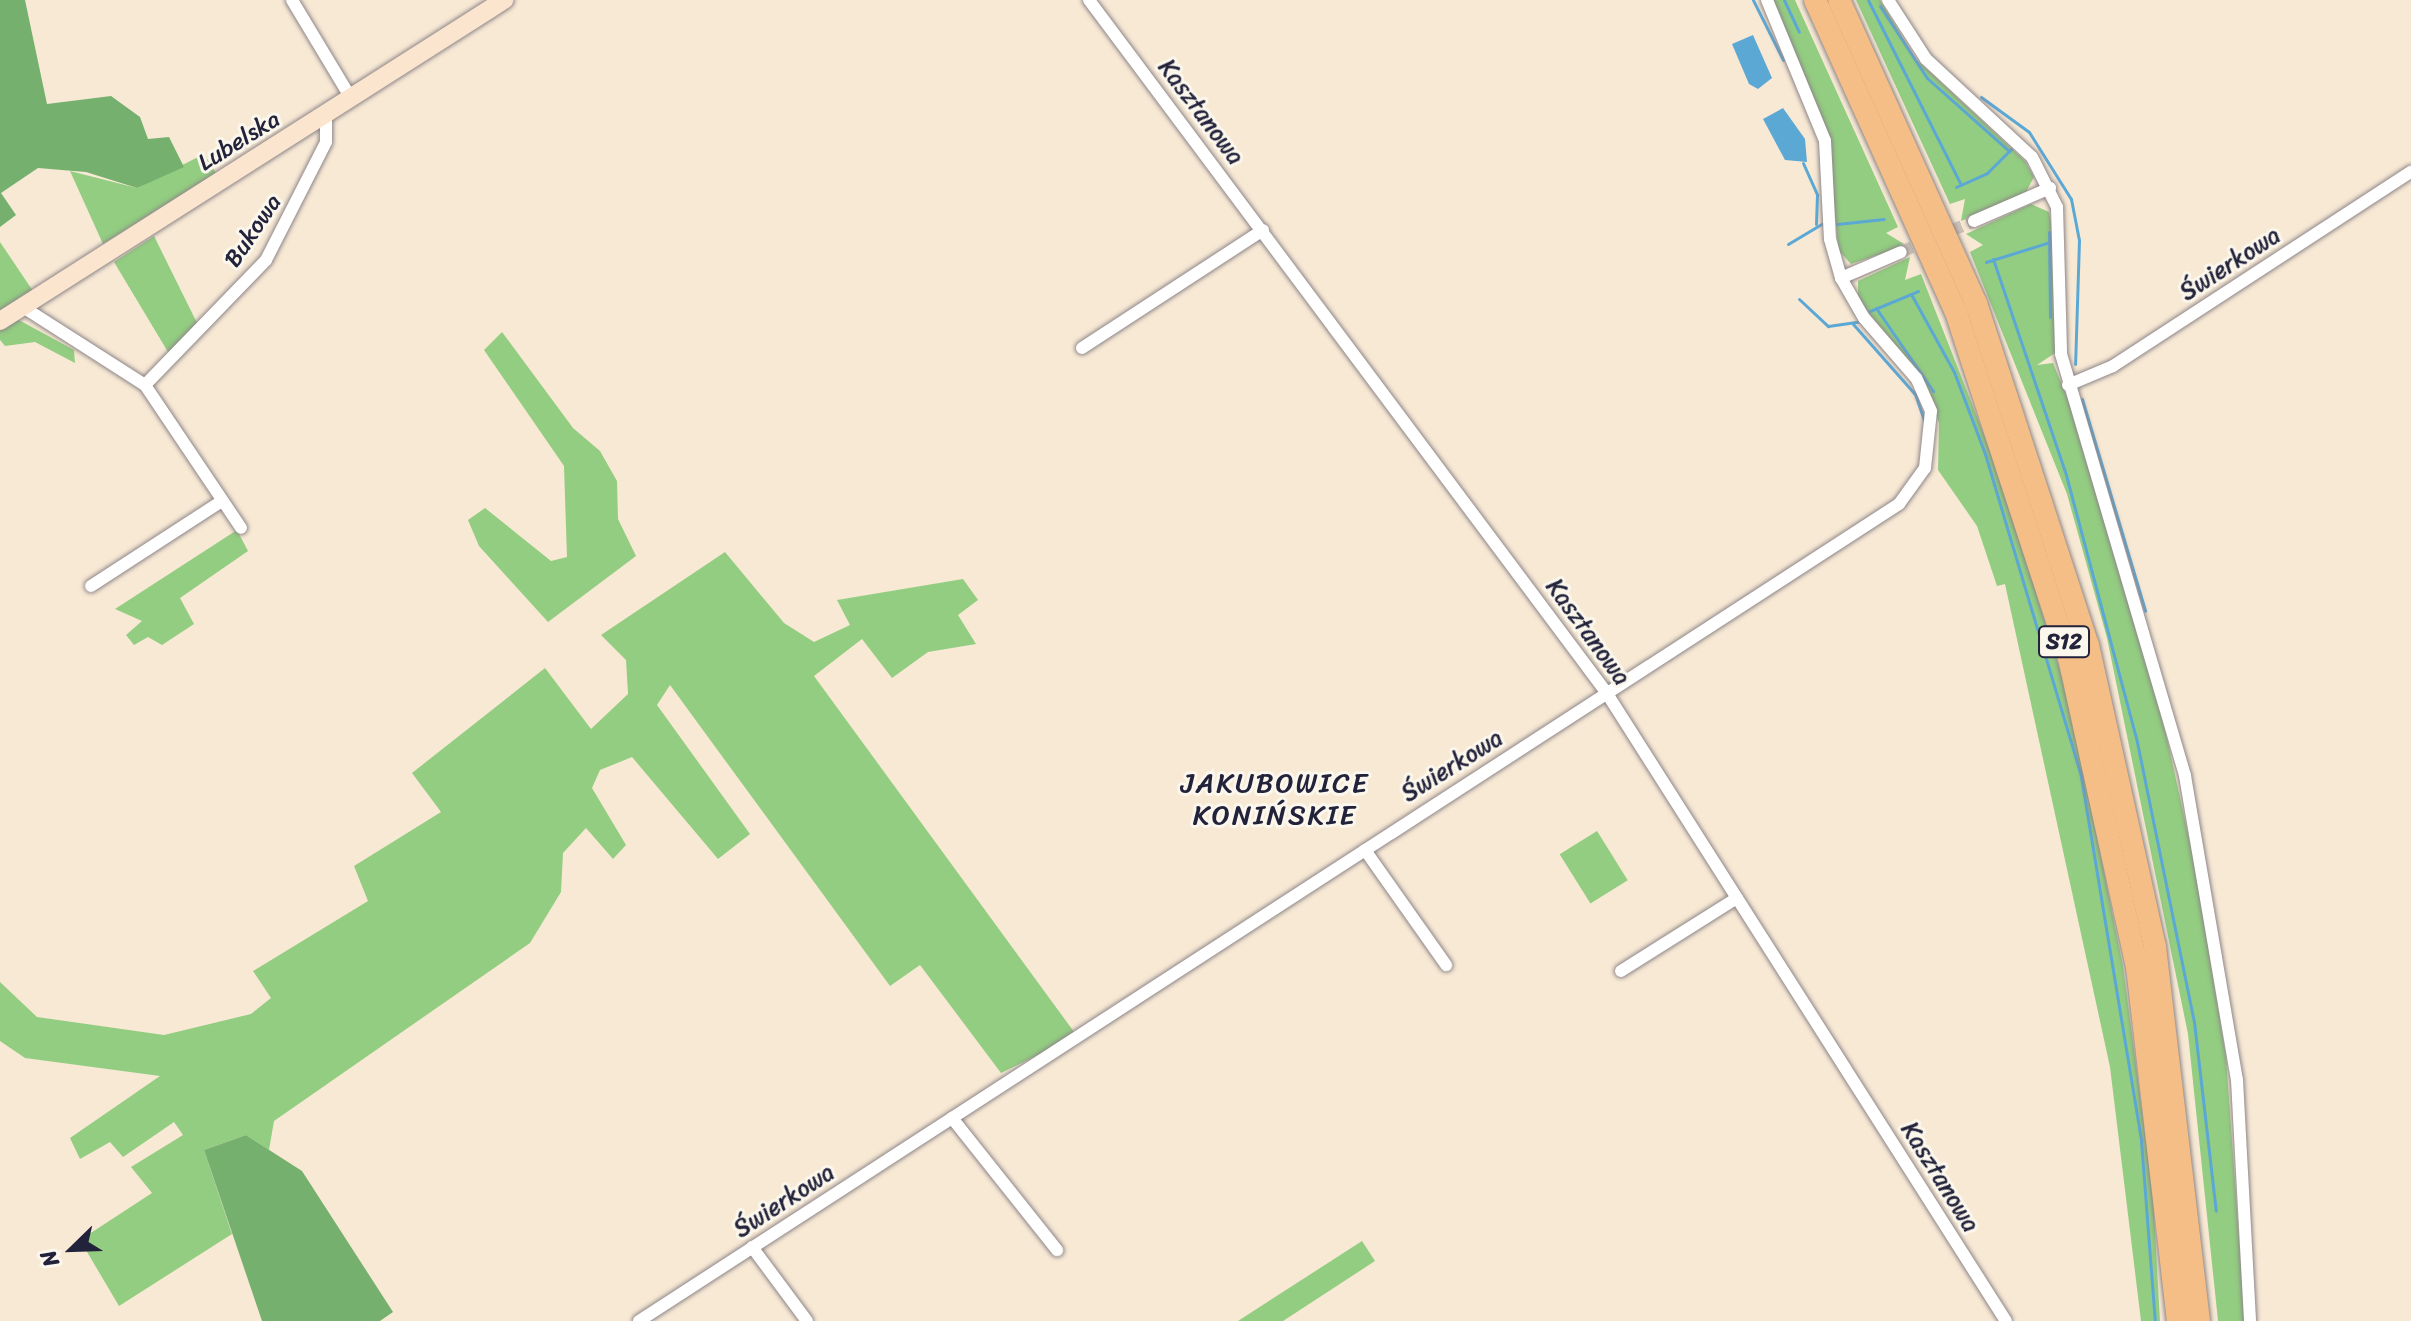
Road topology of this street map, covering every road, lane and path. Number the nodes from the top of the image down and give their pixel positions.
1 (292, 0) edge
2 (504, 0) edge
3 (1089, 0) edge
4 (1767, 0) edge
5 (1815, 0) edge
6 (1839, 0) edge
7 (1888, 0) edge
8 (351, 98) junction
9 (326, 114) junction
10 (2411, 172) edge
11 (2050, 188) junction
12 (1974, 221) tunnel mouth
13 (1263, 230) junction
14 (1901, 252) tunnel mouth
15 (1841, 278) junction
16 (23, 307) junction
17 (0, 321) edge
18 (1082, 348) dead end
19 (145, 385) junction
20 (2068, 385) junction
21 (222, 501) junction
22 (241, 528) dead end
23 (91, 586) dead end
24 (1606, 692) junction
25 (1365, 850) junction
26 (1737, 898) junction
27 (1446, 965) dead end
28 (1621, 971) dead end
29 (952, 1118) junction
30 (752, 1247) junction
31 (1057, 1250) dead end
32 (639, 1321) edge
33 (807, 1321) edge
34 (2006, 1321) edge
35 (2178, 1321) edge
36 (2199, 1321) edge
37 (2250, 1321) edge

1 - 8 street
2 - 8 street, Lubelska
3 - 13 street, Kasztanowa
4 - 15 street
5 - 35 highway, S12
6 - 36 highway, S12
7 - 11 street
8 - 9 street, Lubelska
9 - 16 street, Lubelska
9 - 19 street, Bukowa
10 - 20 street, Świerkowa
11 - 12 street
11 - 20 street
13 - 18 street
13 - 24 street, Kasztanowa
14 - 15 street
15 - 24 street, Świerkowa
16 - 17 street, Lubelska
16 - 19 street
19 - 21 street
20 - 37 street
21 - 22 street
21 - 23 street
24 - 25 street, Świerkowa
24 - 26 street, Kasztanowa
25 - 27 street
25 - 29 street, Świerkowa
26 - 28 street
26 - 34 street, Kasztanowa
29 - 30 street, Świerkowa
29 - 31 street
30 - 32 street, Świerkowa
30 - 33 street

